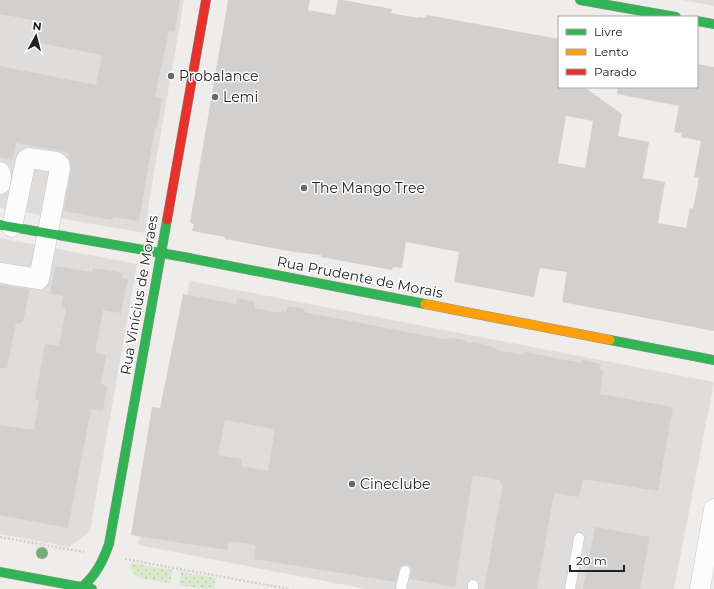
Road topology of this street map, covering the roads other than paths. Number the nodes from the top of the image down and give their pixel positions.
1 (206, 0) edge
2 (580, 0) edge
3 (670, 16) edge
4 (698, 21) edge
5 (714, 24) edge
6 (0, 172) edge
7 (0, 184) edge
8 (6, 226) edge
9 (48, 233) junction
10 (160, 253) junction
11 (0, 273) edge
12 (714, 360) edge
13 (714, 509) edge
14 (579, 538) dead end
15 (405, 571) dead end
16 (0, 572) edge
17 (81, 588) edge
18 (92, 589) edge
19 (401, 589) edge
20 (570, 589) edge
21 (700, 589) edge

1 - 10 main road, Rua Vinícius de Moraes
2 - 3 main road
4 - 5 main road
6 - 7 street
8 - 9 main road, Rua Prudente de Morais
8 - 9 street
9 - 10 main road, Rua Prudente de Morais
9 - 11 street
10 - 12 main road, Rua Prudente de Morais
10 - 17 main road, Rua Vinícius de Moraes
13 - 21 street
14 - 20 lane
15 - 19 lane
16 - 17 main road
17 - 18 main road

